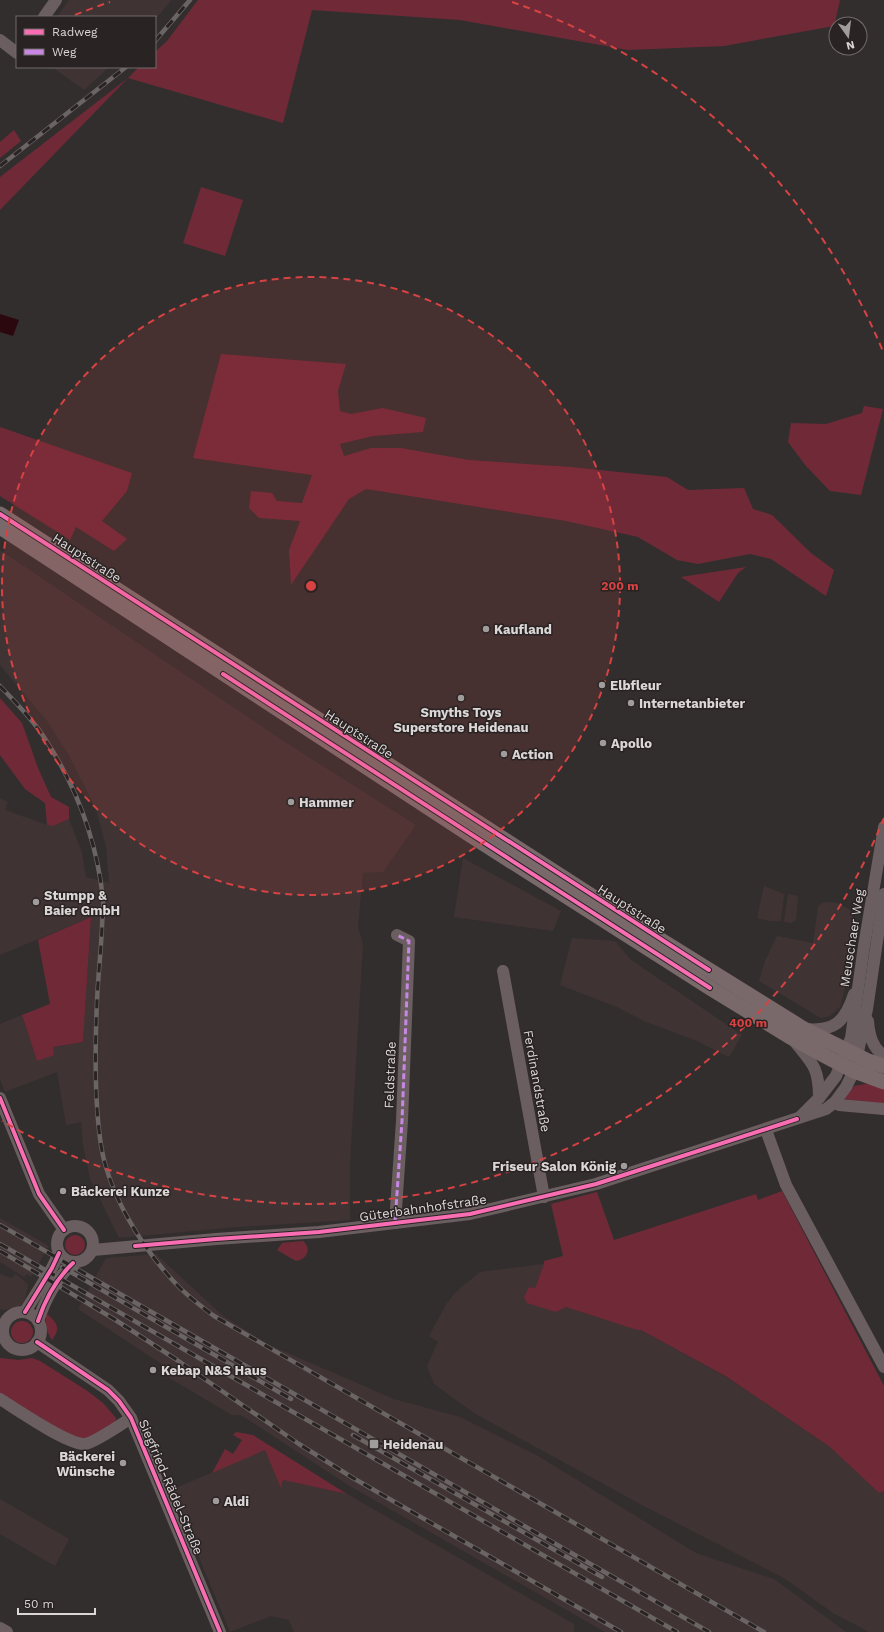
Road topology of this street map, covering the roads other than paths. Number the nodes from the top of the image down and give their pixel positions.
1 (56, 0) edge
2 (45, 16) edge
3 (0, 40) edge
4 (16, 52) edge
5 (0, 514) edge
6 (0, 527) edge
7 (884, 827) edge
8 (884, 894) edge
9 (396, 935) dead end
10 (503, 971) dead end
11 (861, 972) junction
12 (867, 1009) junction
13 (804, 1029) junction
14 (792, 1038) junction
15 (884, 1056) edge
16 (850, 1061) junction
17 (884, 1066) edge
18 (884, 1082) edge
19 (0, 1098) edge
20 (819, 1098) junction
21 (835, 1102) junction
22 (884, 1109) edge
23 (797, 1119) junction
24 (766, 1130) junction
25 (544, 1197) junction
26 (395, 1223) junction
27 (64, 1230) junction
28 (93, 1250) junction
29 (59, 1253) junction
30 (73, 1263) junction
31 (25, 1312) junction
32 (3, 1320) edge
33 (38, 1321) junction
34 (38, 1342) junction
35 (3, 1344) edge
36 (884, 1367) edge
37 (0, 1399) edge
38 (131, 1418) junction
39 (0, 1628) edge
40 (216, 1631) edge
41 (7, 1632) edge

1 - 2 street
3 - 4 street
5 - 13 main road, Hauptstraße
6 - 14 main road, Hauptstraße
7 - 11 street, Meuschaer Weg
8 - 12 street, Meuschaer Weg
9 - 26 street, Feldstraße
10 - 25 street, Ferdinandstraße
11 - 13 street
11 - 16 street, Meuschaer Weg
12 - 15 street
12 - 16 street, Meuschaer Weg
13 - 16 main road, Hauptstraße
14 - 16 main road, Hauptstraße
14 - 20 street
16 - 17 main road
16 - 18 main road
16 - 20 street, Güterbahnhofstraße
16 - 21 street, Güterbahnhofstraße
19 - 27 street
20 - 23 street, Güterbahnhofstraße
21 - 22 street
21 - 23 street, Güterbahnhofstraße
23 - 24 street, Güterbahnhofstraße
24 - 25 street, Güterbahnhofstraße
24 - 36 street
25 - 26 street, Güterbahnhofstraße
26 - 28 street, Güterbahnhofstraße
27 - 28 street
27 - 29 street
28 - 30 street
29 - 30 street
29 - 31 street
30 - 33 street
31 - 32 street
31 - 33 street
32 - 35 street
33 - 34 street
34 - 35 street
34 - 38 street, Siegfried-Rädel-Straße
37 - 38 street
38 - 40 street, Siegfried-Rädel-Straße
39 - 41 street

